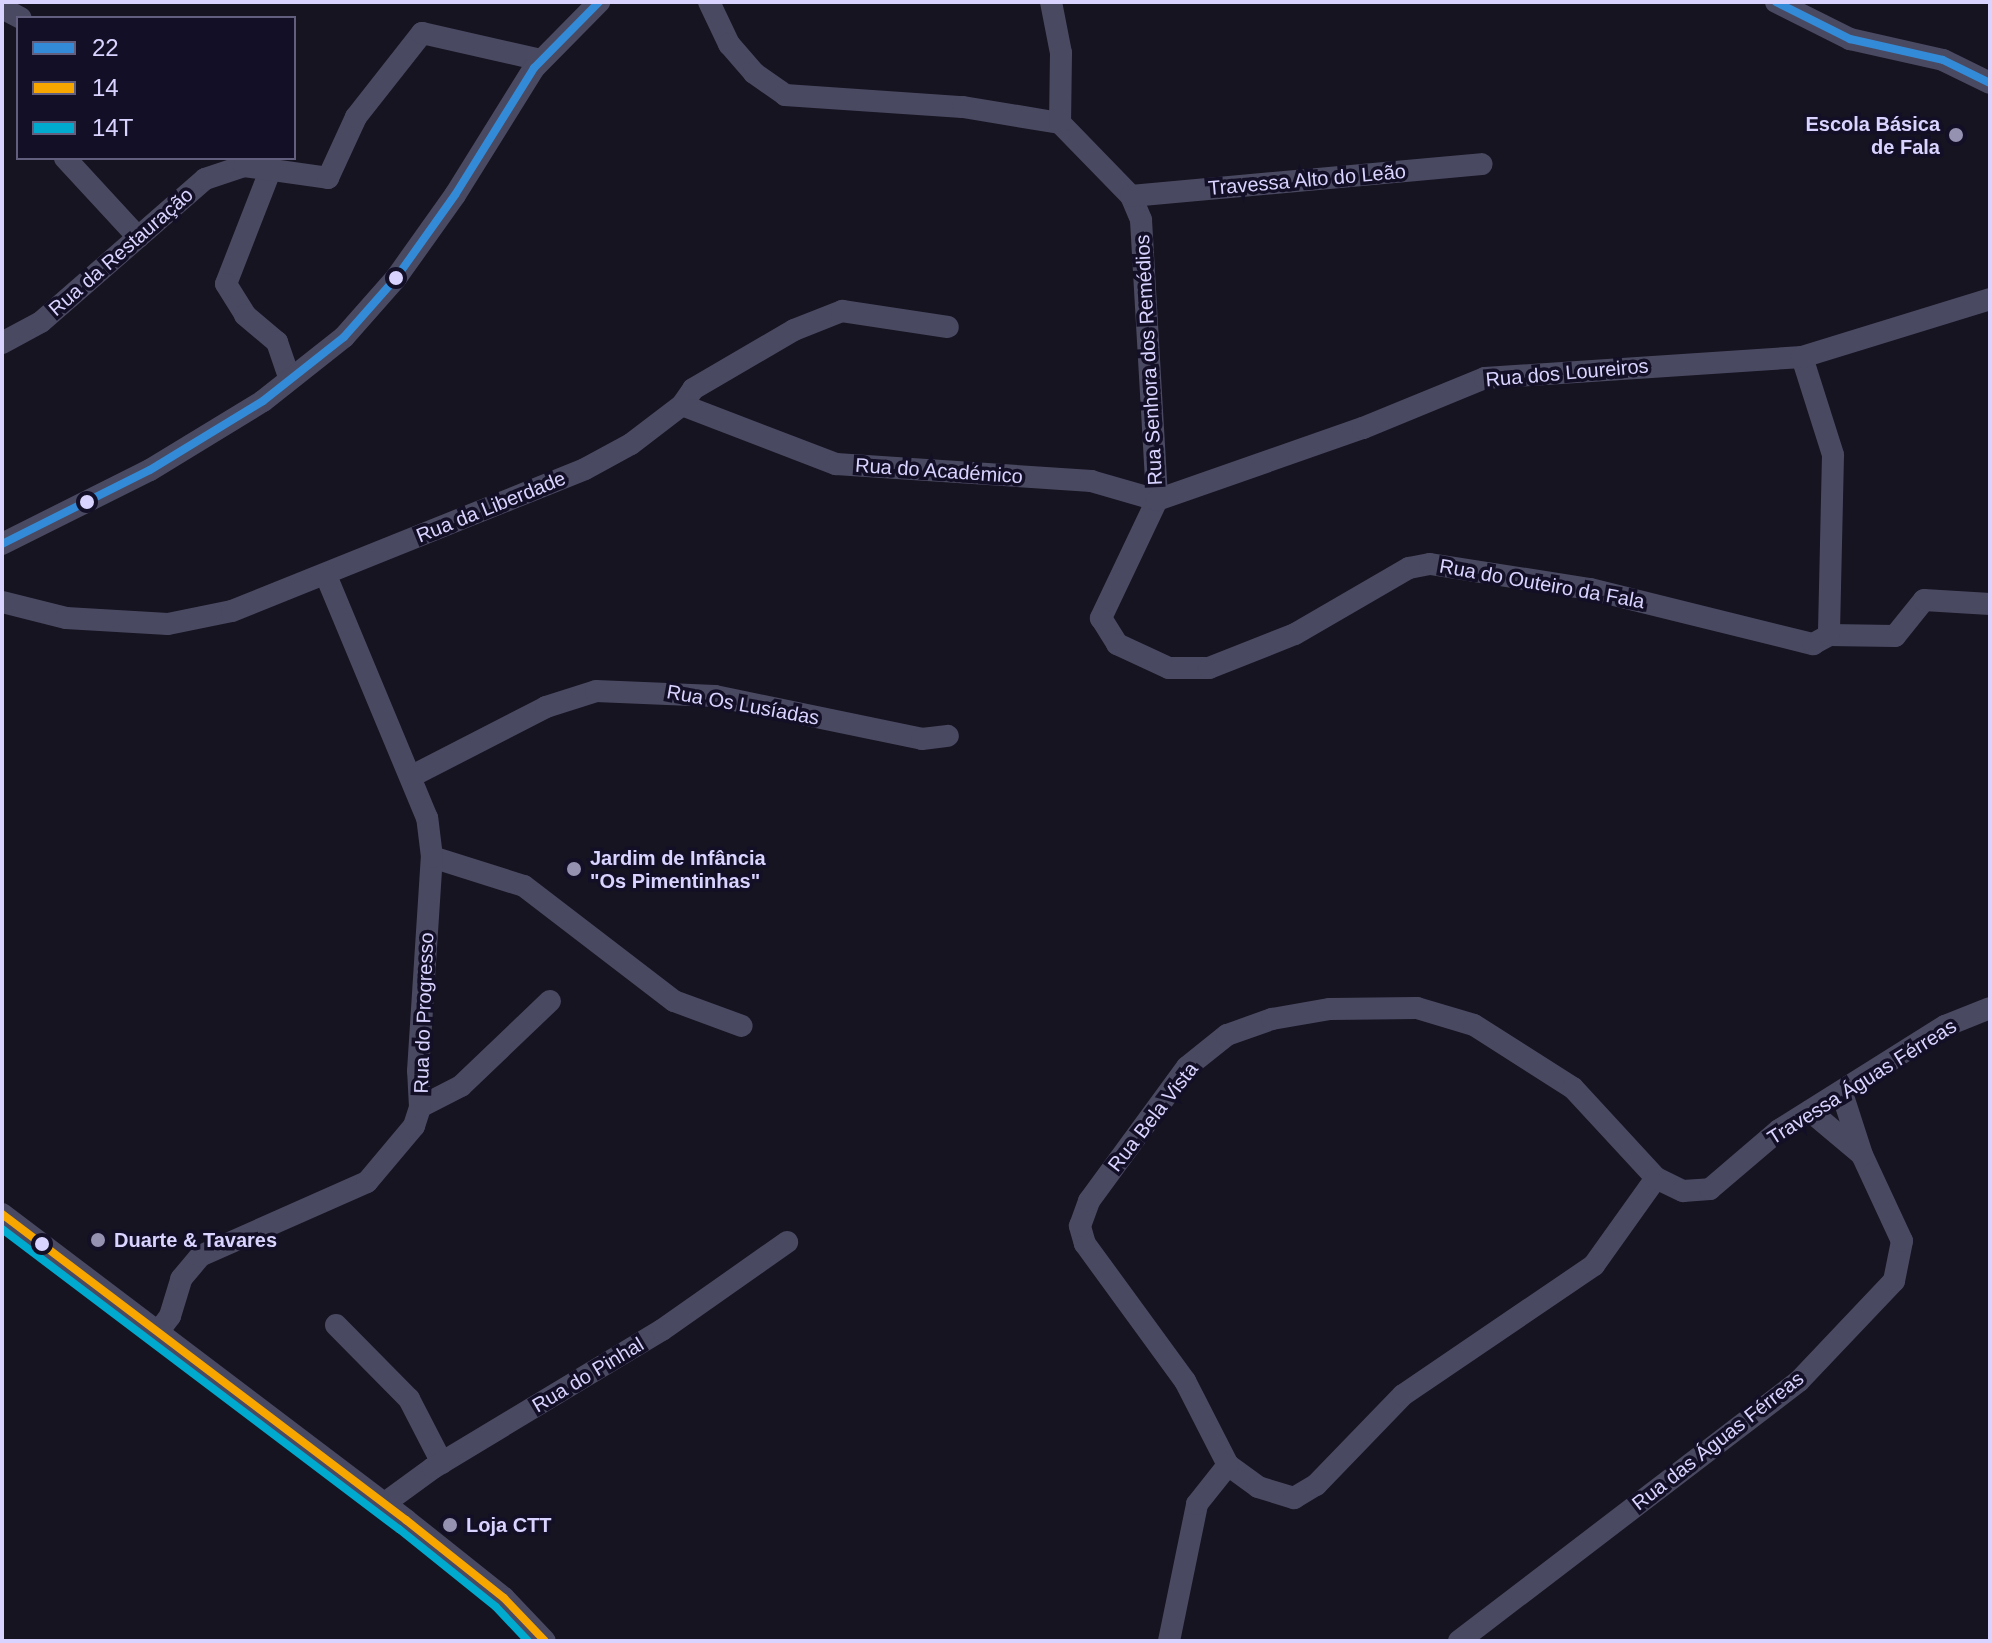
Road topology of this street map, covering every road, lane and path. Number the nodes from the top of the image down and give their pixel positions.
1 (599, 2) edge
2 (709, 2) edge
3 (1051, 2) edge
4 (1776, 2) edge
5 (541, 60) junction
6 (1990, 83) edge
7 (1060, 123) junction
8 (67, 160) edge
9 (1482, 164) dead end
10 (258, 165) edge
11 (1131, 196) junction
12 (138, 237) junction
13 (1990, 299) edge
14 (948, 327) dead end
15 (2, 343) edge
16 (1802, 357) junction
17 (290, 379) junction
18 (682, 405) junction
19 (1157, 500) junction
20 (2, 544) edge
21 (326, 575) junction
22 (2, 602) edge
23 (1990, 604) edge
24 (1829, 635) junction
25 (948, 736) dead end
26 (412, 776) junction
27 (432, 857) junction
28 (550, 1001) dead end
29 (1990, 1008) edge
30 (742, 1026) dead end
31 (1842, 1093) junction
32 (420, 1107) junction
33 (1810, 1111) junction
34 (1862, 1155) junction
35 (1656, 1178) junction
36 (2, 1214) edge
37 (787, 1242) dead end
38 (336, 1325) dead end
39 (158, 1332) junction
40 (442, 1463) junction
41 (1228, 1465) junction
42 (385, 1503) junction
43 (545, 1641) edge
44 (1169, 1641) edge
45 (1459, 1641) edge

1 - 5 street
2 - 7 street
3 - 7 street
4 - 6 street
5 - 10 street, Rua da Restauração
5 - 17 street
7 - 11 street, Rua Senhora dos Remédios
8 - 12 street
9 - 11 street, Travessa Alto do Leão
10 - 12 street, Rua da Restauração
10 - 17 street
11 - 19 street, Rua Senhora dos Remédios
12 - 15 street, Rua da Restauração
13 - 16 street, Rua dos Loureiros
14 - 18 street, Rua da Liberdade
16 - 19 street, Rua dos Loureiros
16 - 24 street
17 - 20 street
18 - 19 street, Rua do Académico
18 - 21 street, Rua da Liberdade
19 - 24 street, Rua do Outeiro da Fala
21 - 22 street, Rua da Liberdade
21 - 26 street, Rua do Progresso
23 - 24 street, Rua do Outeiro da Fala
25 - 26 street, Rua Os Lusíadas
26 - 27 street, Rua do Progresso
27 - 30 street
27 - 32 street, Rua do Progresso
28 - 32 street
29 - 31 street, Travessa Águas Férreas
31 - 33 street, Travessa Águas Férreas
31 - 34 street, Rua das Águas Férreas
32 - 39 street, Rua do Progresso
33 - 34 street, Rua das Águas Férreas
33 - 35 street, Travessa Águas Férreas
34 - 45 street, Rua das Águas Férreas
35 - 41 street
35 - 41 street, Rua Bela Vista
36 - 39 street
37 - 40 street, Rua do Pinhal
38 - 40 street
39 - 42 street
40 - 42 street, Rua do Pinhal
41 - 44 street
42 - 43 street

